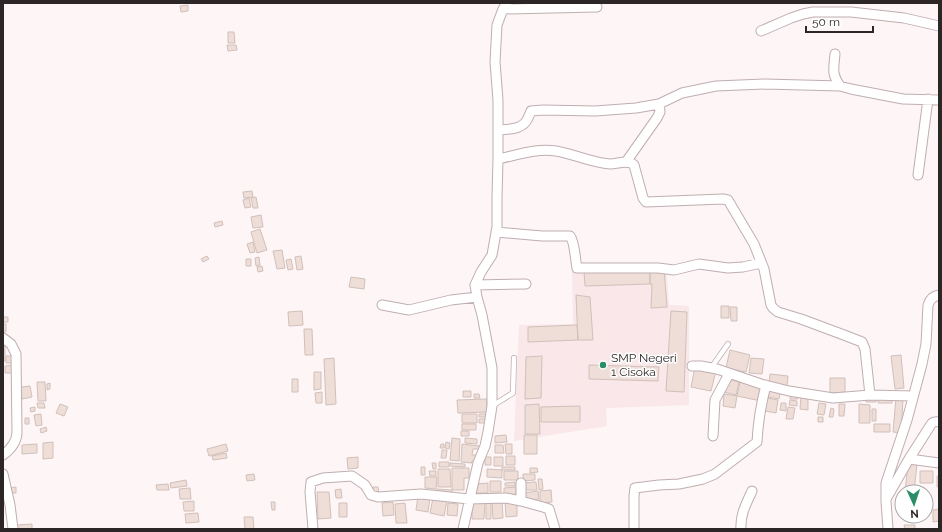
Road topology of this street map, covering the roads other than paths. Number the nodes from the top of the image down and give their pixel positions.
1 (505, 6) edge
2 (597, 7) dead end
3 (939, 26) edge
4 (761, 31) dead end
5 (835, 54) dead end
6 (840, 86) junction
7 (928, 99) junction
8 (939, 100) edge
9 (659, 104) junction
10 (498, 130) junction
11 (498, 158) junction
12 (626, 162) junction
13 (918, 175) dead end
14 (496, 232) junction
15 (761, 263) junction
16 (475, 284) junction
17 (526, 284) dead end
18 (939, 295) edge
19 (477, 296) junction
20 (382, 305) dead end
21 (3, 338) edge
22 (728, 344) dead end
23 (514, 358) dead end
24 (692, 366) dead end
25 (711, 368) junction
26 (729, 374) junction
27 (766, 385) junction
28 (870, 395) junction
29 (913, 396) junction
30 (492, 406) junction
31 (939, 422) edge
32 (713, 436) dead end
33 (3, 454) edge
34 (908, 459) junction
35 (939, 464) edge
36 (3, 474) edge
37 (522, 483) dead end
38 (752, 491) dead end
39 (469, 499) junction
40 (521, 501) junction
41 (886, 501) junction
42 (13, 529) edge
43 (313, 529) edge
44 (463, 529) edge
45 (555, 529) edge
46 (634, 529) edge
47 (741, 529) edge
48 (888, 529) edge

1 - 2 street
1 - 10 street
3 - 4 street
5 - 6 street
6 - 7 street
6 - 9 street
7 - 8 street
7 - 13 street
9 - 10 street
9 - 12 street
10 - 11 street
11 - 12 street
11 - 14 street
12 - 15 street
14 - 15 street
14 - 16 street
15 - 28 street
16 - 17 street
16 - 19 street
18 - 29 street
19 - 20 street
19 - 30 street
21 - 33 street
22 - 25 lane
23 - 30 lane
24 - 25 street
25 - 26 street
26 - 27 street
26 - 32 street
27 - 28 street
27 - 46 street
28 - 29 street
29 - 41 street
30 - 39 street
31 - 34 street
34 - 35 street
34 - 41 street
36 - 42 street
37 - 40 street
38 - 47 street
39 - 40 street
39 - 43 street
39 - 44 street
40 - 45 street
41 - 48 street

